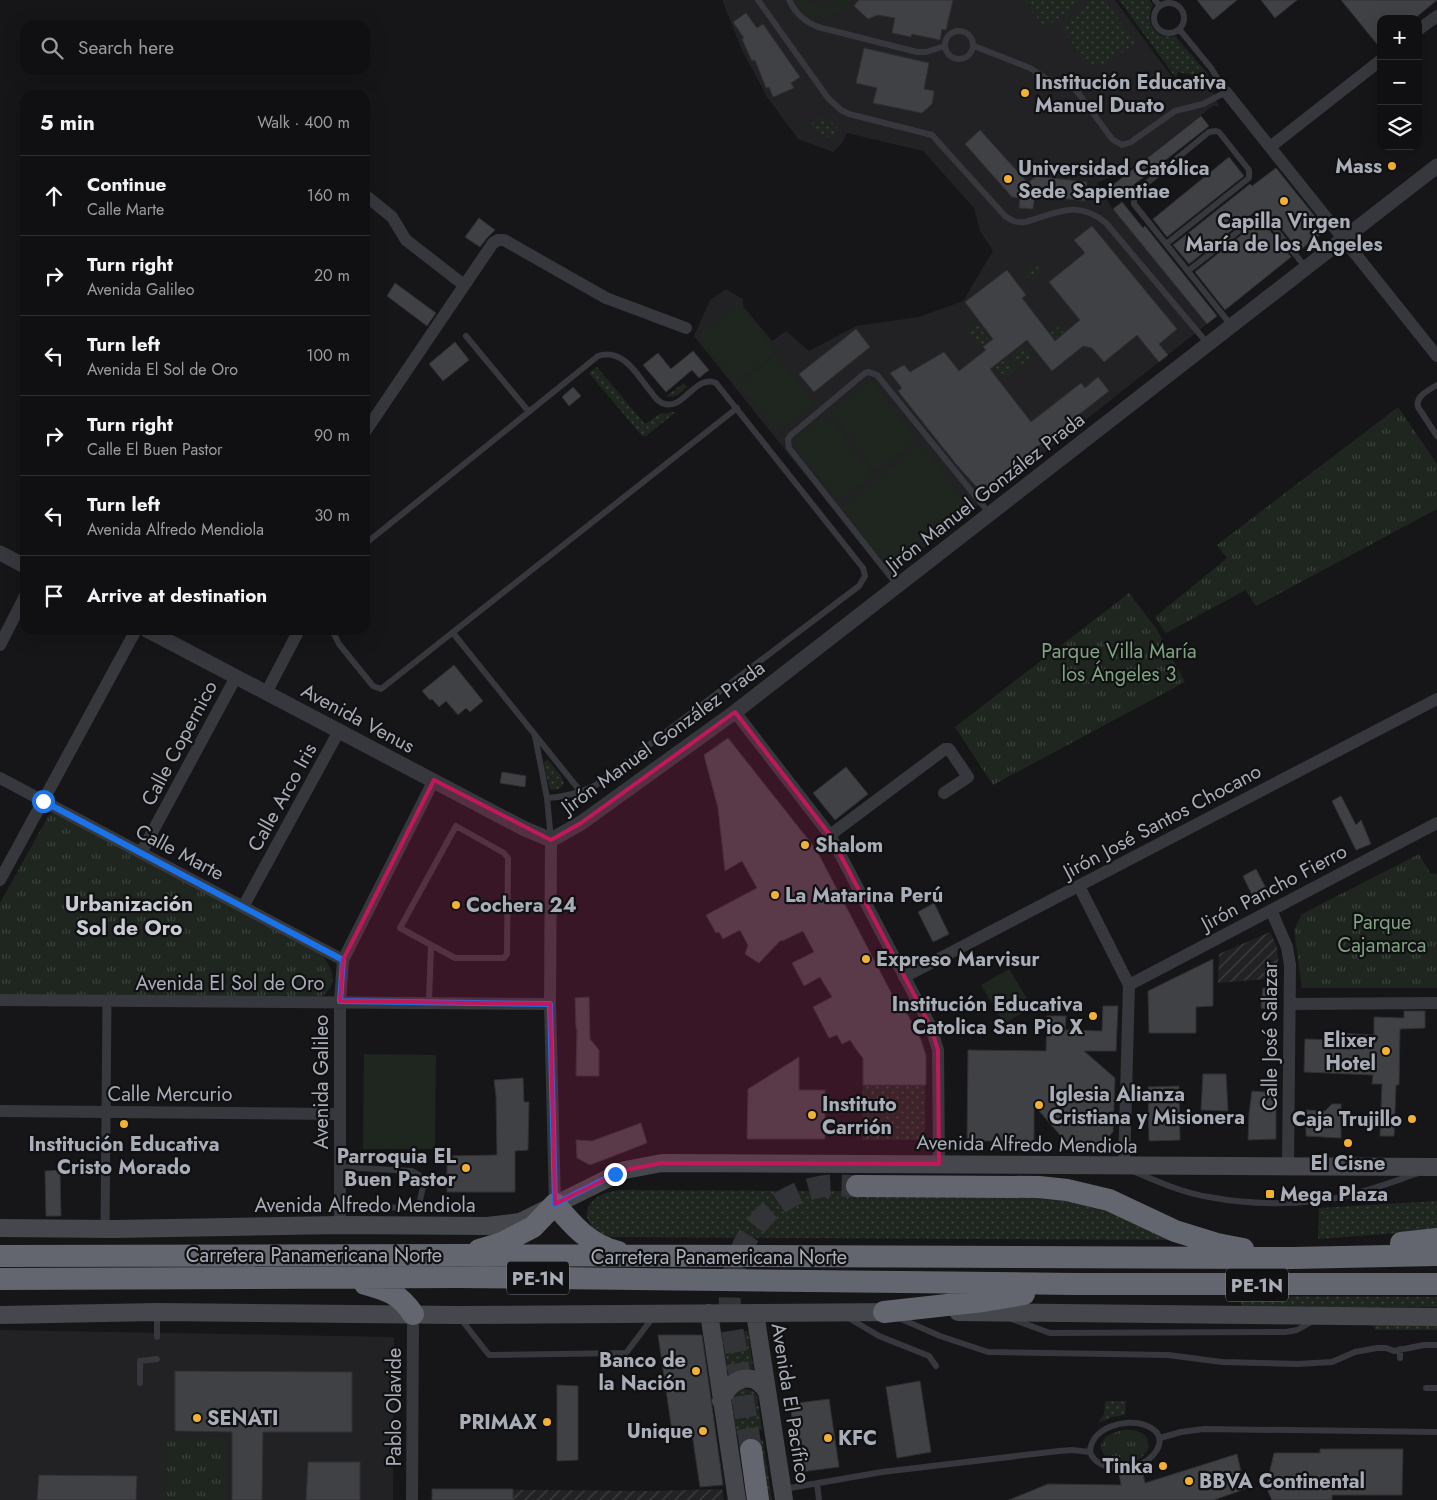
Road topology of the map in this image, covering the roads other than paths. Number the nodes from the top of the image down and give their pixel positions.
1 (758, 0) edge
2 (789, 0) edge
3 (1155, 0) edge
4 (1160, 6) junction
5 (1437, 16) edge
6 (1422, 27) edge
7 (1179, 29) junction
8 (945, 46) junction
9 (974, 46) junction
10 (1377, 63) edge
11 (1226, 92) junction
12 (1270, 147) junction
13 (1437, 166) edge
14 (370, 198) edge
15 (1343, 239) junction
16 (1166, 244) junction
17 (1306, 268) junction
18 (1188, 271) junction
19 (464, 285) junction
20 (1232, 326) junction
21 (686, 328) dead end
22 (466, 336) dead end
23 (1208, 344) junction
24 (1437, 356) edge
25 (1437, 385) edge
26 (737, 408) junction
27 (529, 412) junction
28 (370, 425) edge
29 (1437, 436) edge
30 (990, 514) junction
31 (370, 540) edge
32 (0, 553) edge
33 (20, 563) edge
34 (898, 586) junction
35 (20, 606) edge
36 (453, 633) junction
37 (133, 635) edge
38 (156, 635) edge
39 (296, 635) edge
40 (334, 635) edge
41 (0, 645) edge
42 (236, 677) junction
43 (266, 693) junction
44 (1437, 699) edge
45 (735, 712) junction
46 (339, 731) junction
47 (534, 735) junction
48 (0, 778) edge
49 (434, 780) junction
50 (581, 792) junction
51 (944, 793) dead end
52 (547, 798) junction
53 (43, 801) junction
54 (1437, 823) edge
55 (830, 835) junction
56 (551, 840) junction
57 (142, 853) junction
58 (0, 880) edge
59 (1079, 886) junction
60 (243, 907) junction
61 (1271, 910) junction
62 (431, 945) junction
63 (343, 960) junction
64 (904, 977) junction
65 (1129, 985) junction
66 (0, 1000) edge
67 (340, 1001) junction
68 (107, 1002) junction
69 (429, 1002) junction
70 (1437, 1003) edge
71 (550, 1004) junction
72 (1290, 1004) junction
73 (0, 1111) edge
74 (107, 1112) junction
75 (340, 1114) junction
76 (939, 1164) junction
77 (1124, 1166) junction
78 (1288, 1166) junction
79 (340, 1167) junction
80 (1437, 1167) edge
81 (857, 1186) tunnel mouth
82 (555, 1204) junction
83 (340, 1206) junction
84 (340, 1225) junction
85 (0, 1228) edge
86 (105, 1229) junction
87 (1437, 1239) edge
88 (461, 1255) junction
89 (0, 1256) edge
90 (1437, 1256) edge
91 (639, 1257) junction
92 (1293, 1258) junction
93 (1337, 1258) junction
94 (304, 1277) junction
95 (0, 1279) edge
96 (1076, 1284) junction
97 (1437, 1284) edge
98 (157, 1312) junction
99 (840, 1312) junction
100 (884, 1312) junction
101 (656, 1313) junction
102 (708, 1313) junction
103 (755, 1313) junction
104 (413, 1314) junction
105 (0, 1315) edge
106 (457, 1315) junction
107 (1437, 1317) edge
108 (157, 1337) dead end
109 (1437, 1345) edge
110 (1400, 1350) junction
111 (1400, 1358) dead end
112 (157, 1360) dead end
113 (936, 1366) dead end
114 (140, 1383) dead end
115 (1426, 1388) dead end
116 (1437, 1388) edge
117 (767, 1392) junction
118 (721, 1401) junction
119 (1437, 1432) edge
120 (1160, 1438) junction
121 (751, 1450) tunnel mouth
122 (1090, 1452) junction
123 (1141, 1464) dead end
124 (1118, 1468) dead end
125 (817, 1483) junction
126 (783, 1494) edge
127 (412, 1500) edge
128 (737, 1500) edge
129 (758, 1500) edge
130 (819, 1500) edge

1 - 23 lane
2 - 8 lane
3 - 4 lane
4 - 7 lane
4 - 7 lane
5 - 6 street
7 - 11 lane
8 - 9 lane
8 - 9 lane
9 - 11 lane
10 - 12 street
11 - 12 street
12 - 15 street
13 - 15 street, Jirón Manuel González Prada
14 - 19 street
15 - 17 street, Jirón Manuel González Prada
15 - 24 street
16 - 16 lane
16 - 18 lane
17 - 18 lane
17 - 20 street, Jirón Manuel González Prada
18 - 20 lane
19 - 21 street
19 - 28 street
20 - 23 street, Jirón Manuel González Prada
22 - 27 lane
23 - 30 street, Jirón Manuel González Prada
25 - 29 lane
26 - 27 lane
26 - 36 lane
26 - 50 lane
27 - 31 lane
30 - 34 street, Jirón Manuel González Prada
30 - 34 lane
32 - 33 street
34 - 45 street, Jirón Manuel González Prada
35 - 41 street
36 - 40 lane
36 - 47 lane
37 - 53 street
38 - 42 street, Avenida Venus
39 - 43 street
42 - 43 street, Avenida Venus
42 - 57 street, Calle Copernico
43 - 46 street, Avenida Venus
44 - 59 street, Jirón José Santos Chocano
45 - 55 street
45 - 56 street, Jirón Manuel González Prada
46 - 49 street, Avenida Venus
46 - 60 street, Calle Arco Iris
47 - 50 lane
47 - 52 lane
48 - 53 street, Calle Marte
49 - 56 street, Avenida Venus
49 - 63 street, Avenida Galileo
50 - 52 lane
51 - 55 street
52 - 56 lane
53 - 57 street, Calle Marte
53 - 58 street
54 - 61 street, Jirón Pancho Fierro
55 - 64 street
56 - 71 street
57 - 60 street, Calle Marte
59 - 64 street, Jirón José Santos Chocano
59 - 65 street
60 - 63 street, Calle Marte
61 - 65 street, Jirón Pancho Fierro
61 - 72 street, Calle José Salazar
62 - 62 lane
62 - 69 lane
63 - 67 street, Avenida Galileo
64 - 76 street
65 - 77 street
66 - 68 street, Avenida El Sol de Oro
67 - 68 street, Avenida El Sol de Oro
67 - 69 street, Avenida El Sol de Oro
67 - 75 street, Avenida Galileo
68 - 74 street
69 - 71 street, Avenida El Sol de Oro
70 - 72 street
71 - 82 street
72 - 78 street, Calle José Salazar
73 - 74 street, Calle Mercurio
74 - 75 street, Calle Mercurio
74 - 86 street
75 - 79 street, Avenida Galileo
76 - 77 main road, Avenida Alfredo Mendiola
76 - 82 main road, Avenida Alfredo Mendiola
77 - 78 main road, Avenida Alfredo Mendiola
77 - 80 lane
78 - 80 main road, Avenida Alfredo Mendiola
79 - 83 street, Avenida Galileo
79 - 83 lane
81 - 92 highway
82 - 84 main road, Avenida Alfredo Mendiola
82 - 88 highway
82 - 91 highway
83 - 84 street, Avenida Galileo
84 - 86 main road, Avenida Alfredo Mendiola
85 - 86 main road, Avenida Alfredo Mendiola
87 - 93 highway
88 - 89 highway, Carretera Panamericana Norte / PE-1N
88 - 91 highway, Carretera Panamericana Norte / PE-1N
90 - 93 highway, Carretera Panamericana Norte / PE-1N
91 - 92 highway, Carretera Panamericana Norte / PE-1N
92 - 93 highway, Carretera Panamericana Norte / PE-1N
94 - 95 highway, Carretera Panamericana Norte / PE-1N
94 - 96 highway, Carretera Panamericana Norte / PE-1N
94 - 104 highway
96 - 97 highway, Carretera Panamericana Norte / PE-1N
96 - 100 highway
98 - 104 main road
98 - 105 main road
98 - 108 lane
99 - 100 main road
99 - 103 main road
99 - 113 lane
100 - 107 main road
100 - 110 lane
101 - 102 main road
101 - 106 main road
101 - 106 lane
102 - 103 main road
102 - 118 main road
103 - 117 main road, Avenida El Pacífico
104 - 106 main road
104 - 127 street, Pablo Olavide
109 - 110 lane
110 - 111 lane
112 - 114 lane
115 - 116 lane
117 - 118 main road
117 - 126 main road, Avenida El Pacífico
118 - 128 main road
119 - 120 lane
120 - 122 lane
120 - 123 lane
121 - 129 highway
122 - 124 lane
122 - 125 lane
125 - 126 lane
125 - 130 lane

